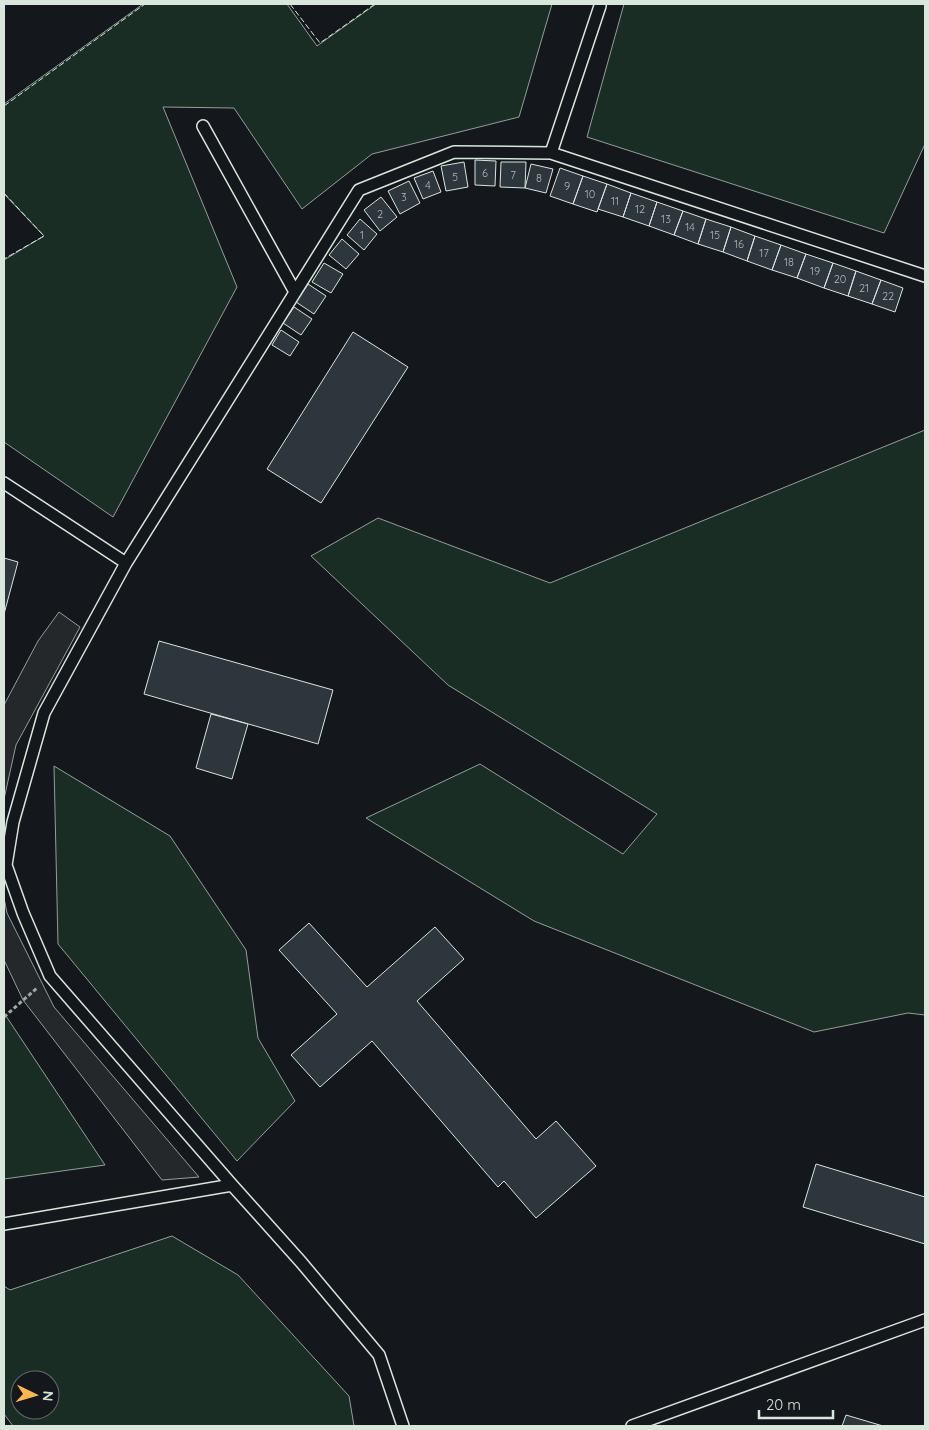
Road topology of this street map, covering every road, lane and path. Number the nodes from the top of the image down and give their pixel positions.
1 (600, 6) dead end
2 (203, 126) dead end
3 (551, 153) junction
4 (925, 276) edge
5 (296, 292) junction
6 (4, 483) edge
7 (126, 563) junction
8 (5, 865) edge
9 (50, 976) junction
10 (4, 1017) edge
11 (232, 1185) junction
12 (4, 1224) edge
13 (923, 1324) edge
14 (403, 1426) edge
15 (632, 1426) edge

1 - 3 lane
2 - 5 lane
3 - 4 lane
3 - 5 lane
5 - 7 lane
6 - 7 lane
7 - 8 lane
8 - 9 lane
9 - 10 path
9 - 11 lane
11 - 12 lane
11 - 14 lane
13 - 15 lane

